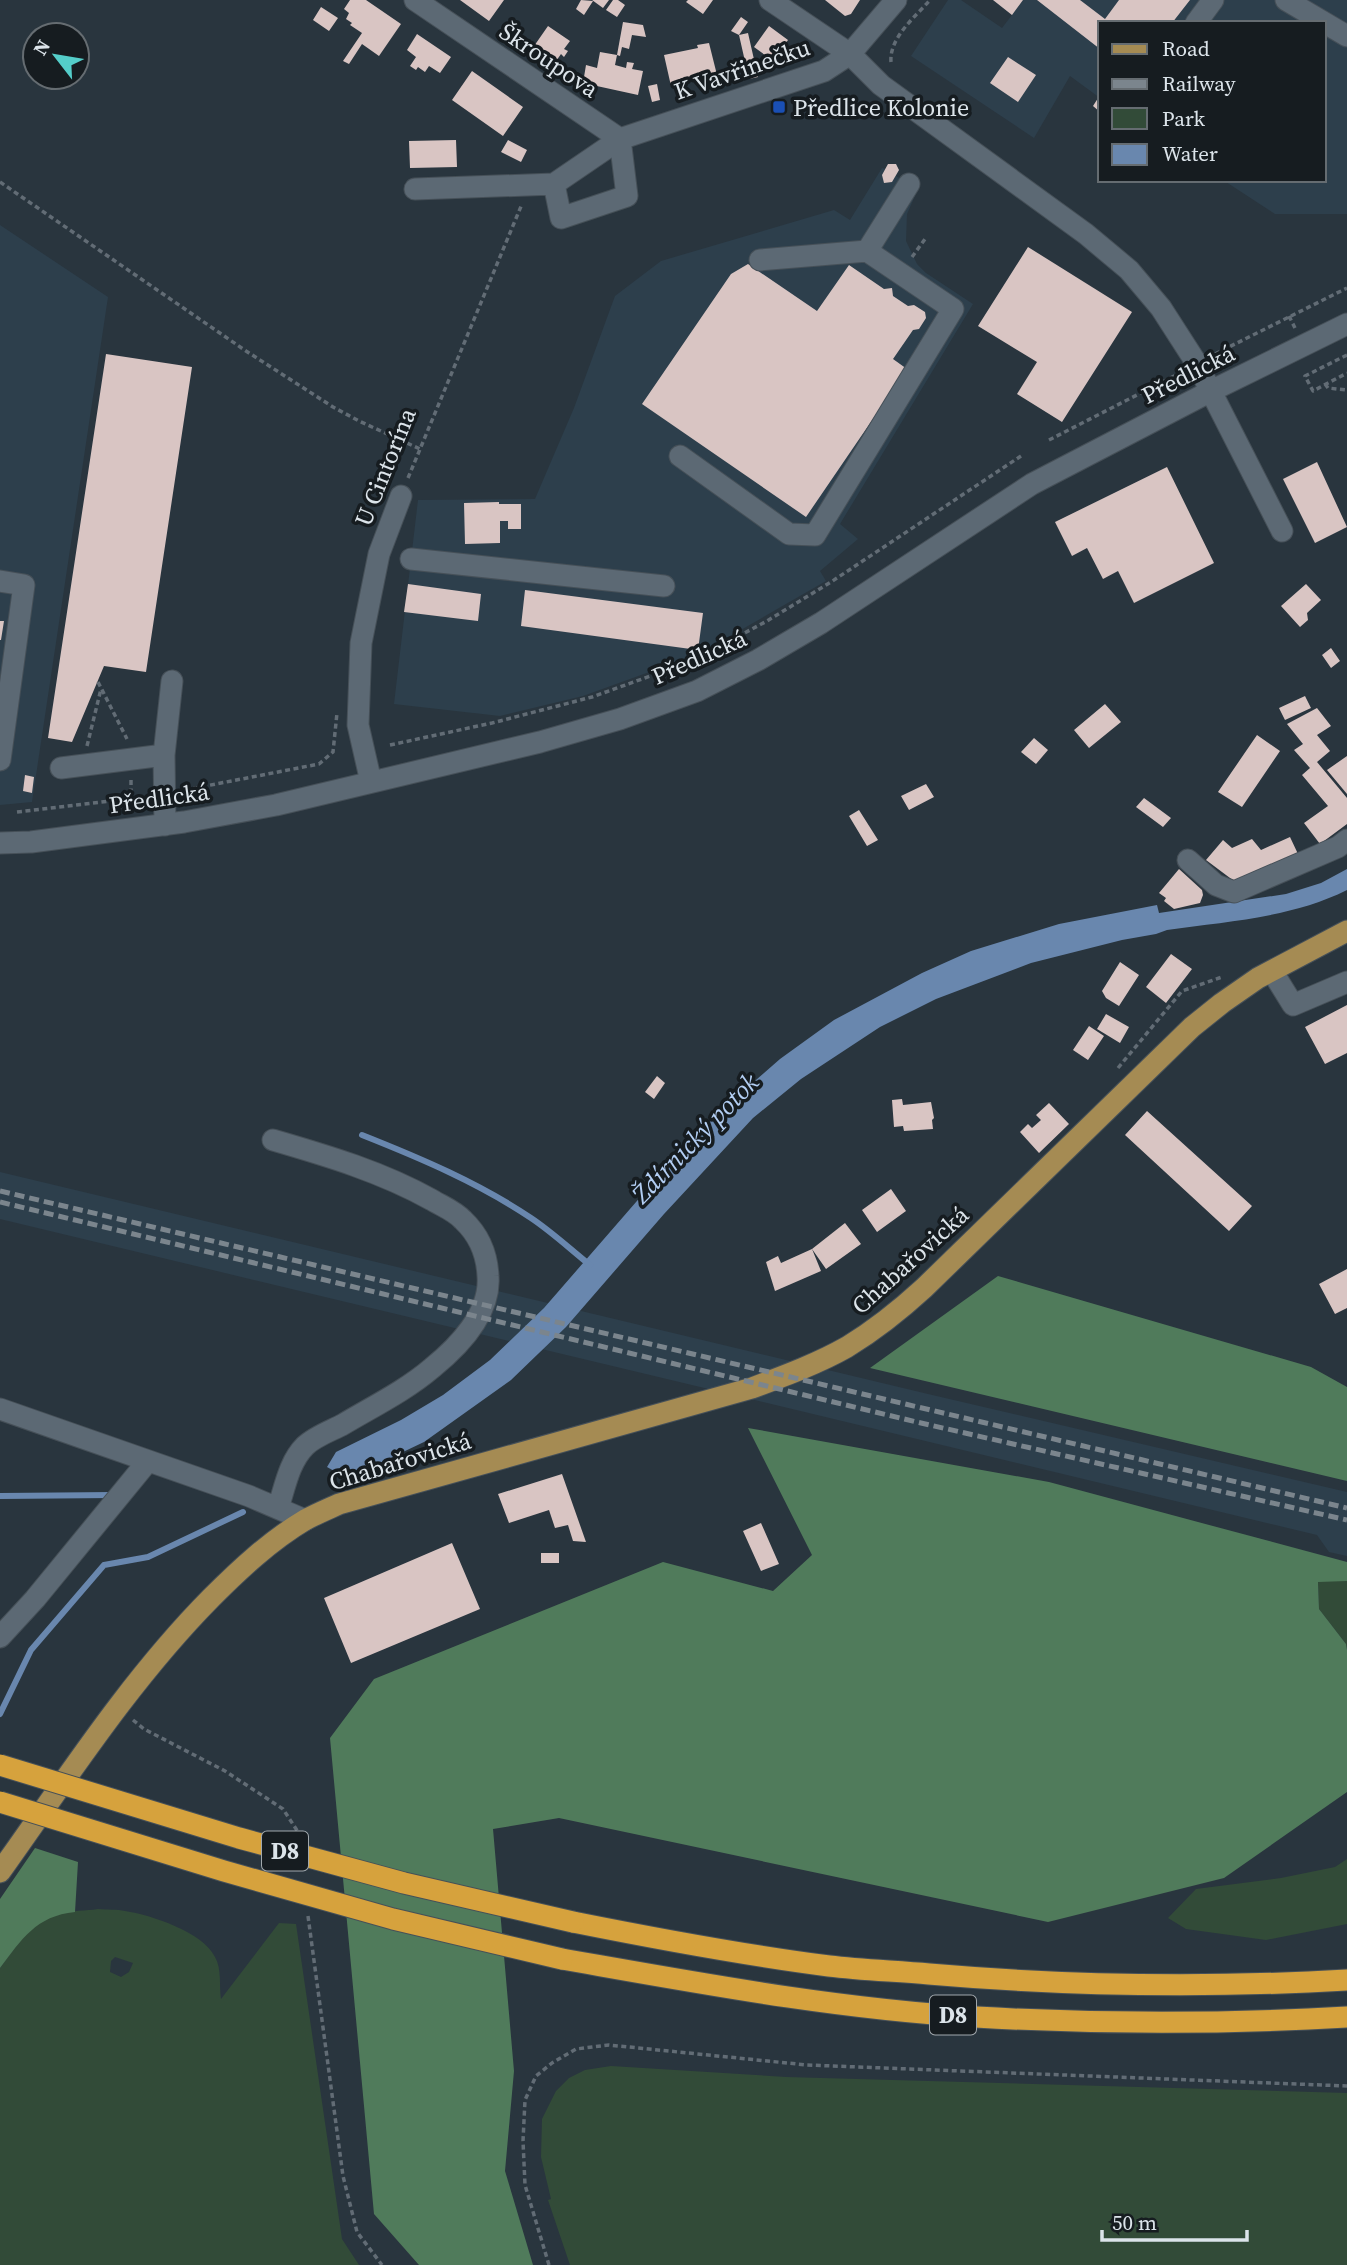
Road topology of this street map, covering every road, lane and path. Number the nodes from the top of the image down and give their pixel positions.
1 (770, 0) edge
2 (896, 0) edge
3 (930, 0) edge
4 (1213, 0) edge
5 (1286, 0) edge
6 (423, 3) edge
7 (1197, 21) edge
8 (1322, 21) edge
9 (1326, 24) edge
10 (1347, 36) edge
11 (850, 54) junction
12 (891, 62) dead end
13 (620, 139) junction
14 (0, 182) edge
15 (554, 184) junction
16 (909, 184) dead end
17 (530, 186) junction
18 (415, 188) dead end
19 (925, 239) dead end
20 (867, 251) junction
21 (912, 258) dead end
22 (760, 260) dead end
23 (1347, 288) edge
24 (1289, 316) junction
25 (1347, 324) edge
26 (1295, 328) dead end
27 (1347, 355) edge
28 (1210, 356) dead end
29 (1182, 372) dead end
30 (1347, 373) edge
31 (1325, 384) junction
32 (1347, 390) edge
33 (1211, 391) junction
34 (1049, 440) dead end
35 (420, 449) junction
36 (680, 456) dead end
37 (1021, 456) dead end
38 (401, 496) joint
39 (1282, 531) dead end
40 (411, 559) dead end
41 (0, 581) edge
42 (664, 586) dead end
43 (172, 681) dead end
44 (98, 682) dead end
45 (101, 689) junction
46 (340, 709) dead end
47 (131, 745) dead end
48 (390, 745) dead end
49 (86, 750) dead end
50 (164, 755) junction
51 (0, 760) edge
52 (61, 768) dead end
53 (135, 773) dead end
54 (371, 782) junction
55 (183, 790) dead end
56 (153, 796) dead end
57 (131, 799) junction
58 (17, 812) dead end
59 (165, 825) junction
60 (1347, 840) edge
61 (0, 843) edge
62 (1188, 860) dead end
63 (1347, 931) edge
64 (1272, 971) junction
65 (1229, 974) dead end
66 (1347, 982) edge
67 (1153, 1027) dead end
68 (273, 1140) dead end
69 (0, 1409) edge
70 (142, 1469) junction
71 (278, 1508) junction
72 (305, 1520) junction
73 (0, 1637) edge
74 (117, 1709) junction
75 (0, 1765) edge
76 (0, 1802) edge
77 (300, 1844) dead end
78 (0, 1872) edge
79 (308, 1914) dead end
80 (1347, 1980) edge
81 (1347, 2017) edge
82 (1347, 2086) edge
83 (382, 2265) edge
84 (550, 2265) edge

1 - 11 street
2 - 11 street
3 - 12 path
4 - 7 street
5 - 8 street
6 - 13 street, Škroupova
9 - 10 street
11 - 13 street, K Vavřinečku
11 - 33 street, K Vavřinečku
13 - 15 street, K Vavřinečku
13 - 15 street
14 - 35 path
15 - 17 street, K Vavřinečku
16 - 20 street
17 - 18 street, K Vavřinečku
17 - 35 path, U Cintorína
19 - 21 path
20 - 22 street
20 - 36 street
23 - 24 path
24 - 26 path
24 - 28 path
25 - 33 street, Předlická
27 - 31 path
29 - 34 path
30 - 31 path
31 - 32 path
33 - 39 street, K Vavřinečku
33 - 54 street, Předlická
35 - 38 path, U Cintorína
37 - 48 path
38 - 54 street, U Cintorína
40 - 42 street
41 - 51 street
43 - 50 street
44 - 45 path
45 - 47 path
45 - 49 path
46 - 55 path
50 - 52 street
50 - 59 street
53 - 57 path
54 - 59 street, Předlická
56 - 57 path
57 - 58 path
59 - 61 street, Předlická
60 - 62 street
63 - 64 main road, Chabařovická
64 - 66 street
64 - 72 main road, Chabařovická
65 - 67 path
68 - 71 street
69 - 70 street
70 - 71 street
70 - 73 street
71 - 72 street
72 - 74 main road, Chabařovická
74 - 77 path
74 - 78 main road, Chabařovická
75 - 80 highway, D8, bridge
76 - 81 highway, D8, bridge
79 - 83 path
82 - 84 path

